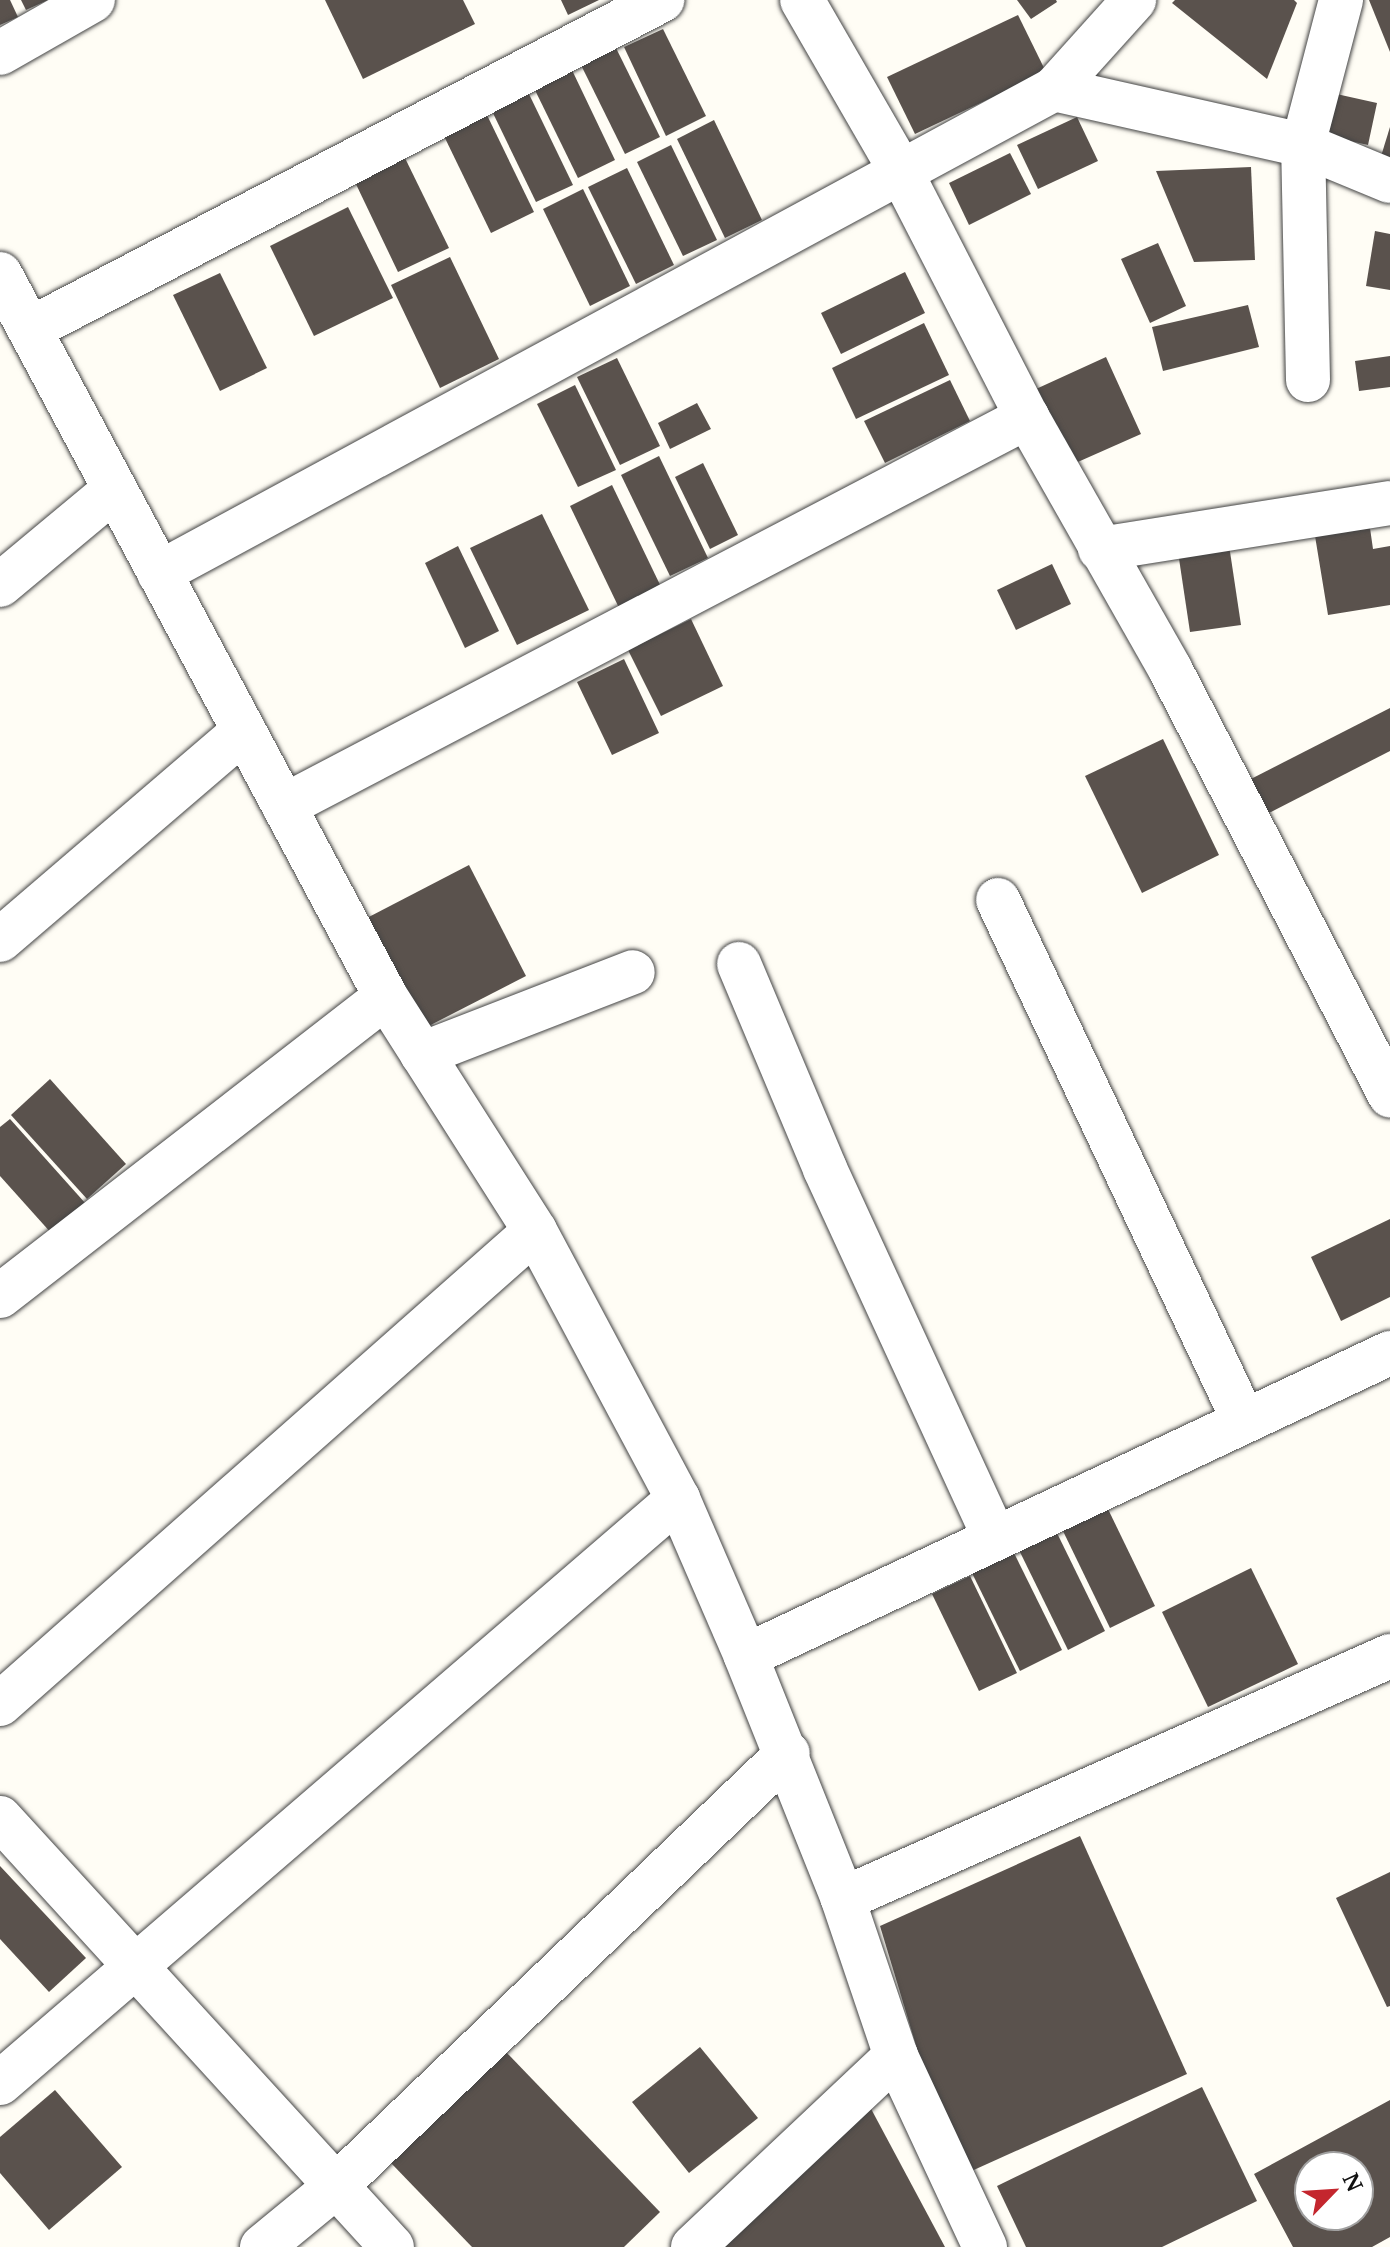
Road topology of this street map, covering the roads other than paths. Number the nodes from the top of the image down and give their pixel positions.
1 (93, 0) edge
2 (662, 0) edge
3 (802, 0) edge
4 (1134, 0) edge
5 (1341, 0) edge
6 (0, 53) edge
7 (1054, 89) junction
8 (1303, 145) junction
9 (900, 170) junction
10 (1390, 181) edge
11 (0, 274) edge
12 (30, 329) junction
13 (1308, 380) dead end
14 (1027, 417) junction
15 (114, 490) junction
16 (1390, 503) edge
17 (1100, 549) junction
18 (159, 573) junction
19 (0, 585) edge
20 (244, 731) junction
21 (284, 806) junction
22 (998, 900) dead end
23 (0, 940) edge
24 (739, 964) dead end
25 (633, 972) dead end
26 (386, 997) junction
27 (422, 1054) junction
28 (1390, 1096) edge
29 (535, 1231) junction
30 (0, 1296) edge
31 (1390, 1353) edge
32 (1243, 1419) junction
33 (678, 1499) junction
34 (995, 1538) junction
35 (746, 1656) junction
36 (1390, 1656) edge
37 (0, 1704) edge
38 (788, 1753) junction
39 (0, 1818) edge
40 (843, 1899) junction
41 (132, 1964) junction
42 (896, 2056) junction
43 (0, 2083) edge
44 (335, 2187) junction
45 (262, 2247) edge
46 (392, 2247) edge
47 (693, 2247) edge
48 (985, 2247) edge

1 - 6 street
2 - 12 street
3 - 9 street
4 - 7 street
5 - 8 street
7 - 8 street
7 - 9 street
8 - 10 street
8 - 13 street
9 - 14 street
9 - 18 street
11 - 12 street
12 - 15 street
14 - 17 street
14 - 21 street
15 - 18 street
15 - 19 street
16 - 17 street
17 - 28 street
18 - 20 street
20 - 21 street
20 - 23 street
21 - 26 street
22 - 32 street
24 - 34 street
25 - 27 street
26 - 27 street
26 - 30 street
27 - 29 street
29 - 33 street
29 - 37 street
31 - 32 street
32 - 34 street
33 - 35 street
33 - 41 street
34 - 35 street
35 - 38 street
36 - 40 street
38 - 40 street
38 - 44 street
39 - 41 street
40 - 42 street
41 - 43 street
41 - 44 street
42 - 47 street
42 - 48 street
44 - 45 street
44 - 46 street

